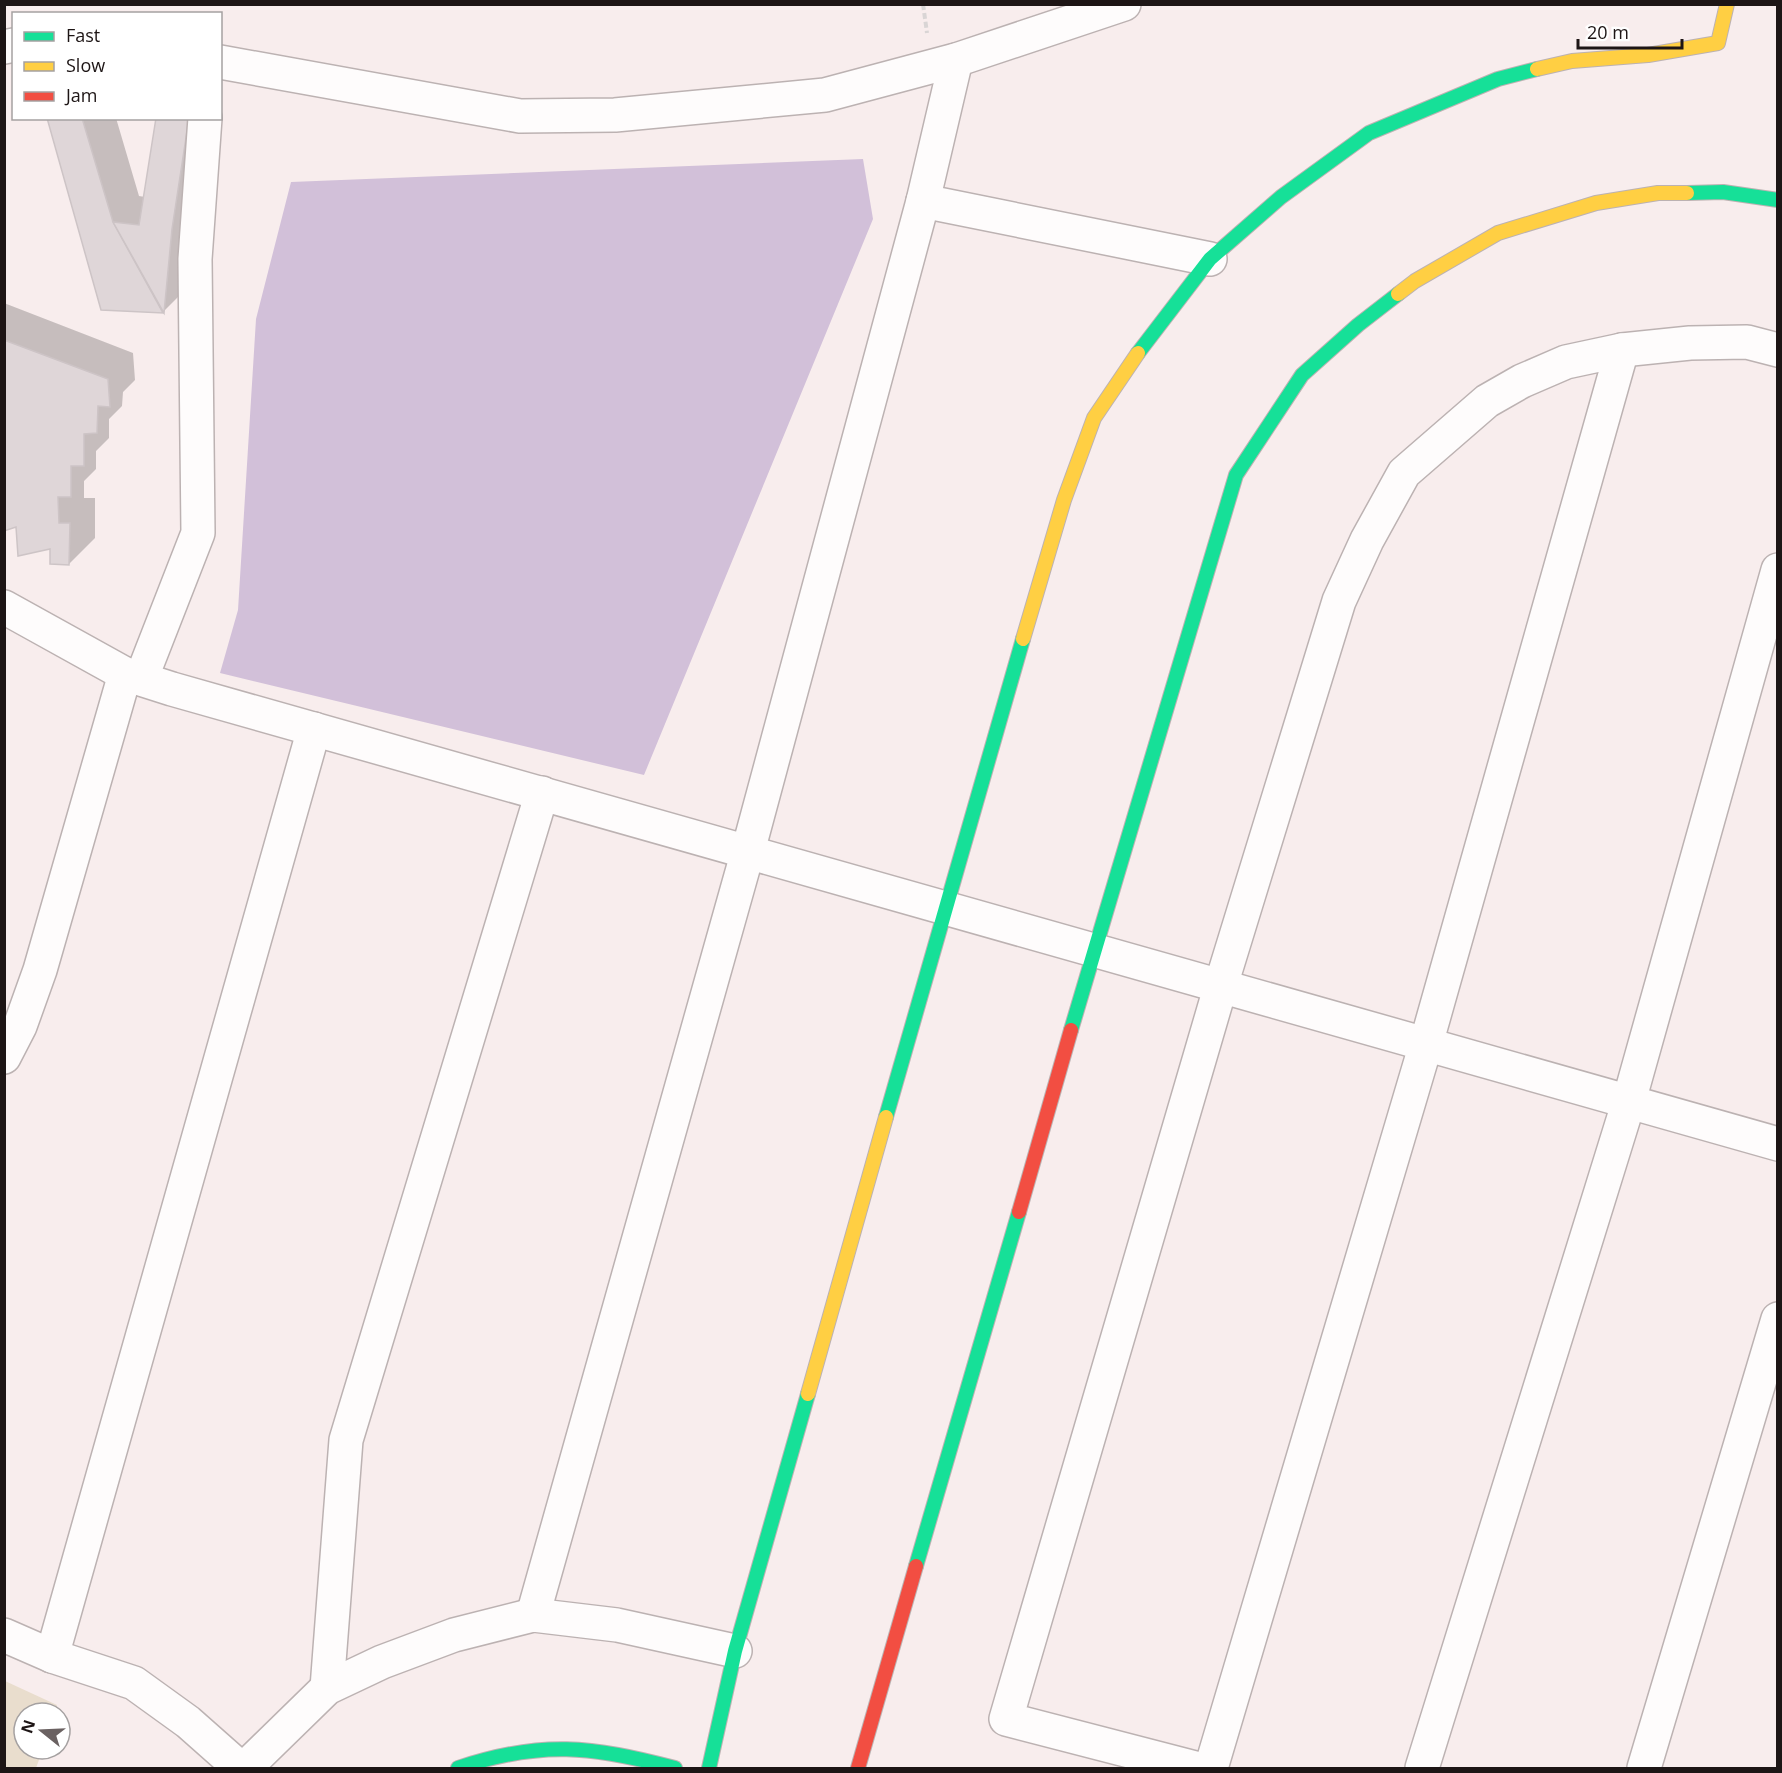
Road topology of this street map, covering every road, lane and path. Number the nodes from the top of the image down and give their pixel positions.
1 (1124, 4) edge
2 (1727, 4) edge
3 (956, 60) junction
4 (222, 62) edge
5 (205, 120) edge
6 (1778, 200) edge
7 (923, 201) junction
8 (1210, 259) junction
9 (1622, 350) junction
10 (1778, 350) edge
11 (1778, 570) edge
12 (4, 607) edge
13 (133, 676) junction
14 (314, 729) junction
15 (542, 793) junction
16 (748, 851) junction
17 (945, 907) junction
18 (1095, 949) junction
19 (1221, 985) junction
20 (1426, 1044) junction
21 (4, 1057) edge
22 (1629, 1101) junction
23 (1778, 1143) edge
24 (1778, 1319) edge
25 (533, 1615) junction
26 (4, 1635) edge
27 (735, 1651) junction
28 (52, 1656) junction
29 (327, 1688) junction
30 (554, 1758) edge
31 (240, 1768) edge
32 (245, 1768) edge
33 (458, 1768) edge
34 (675, 1768) edge
35 (709, 1768) edge
36 (858, 1768) edge
37 (1195, 1768) edge
38 (1211, 1768) edge
39 (1422, 1768) edge
40 (1644, 1768) edge

1 - 3 street
2 - 8 street
3 - 4 street
3 - 7 street
5 - 13 street
6 - 18 street
7 - 8 street
7 - 16 street
8 - 17 street
9 - 10 street
9 - 19 street
9 - 20 street
11 - 22 street
12 - 13 street
13 - 14 street
13 - 21 street
14 - 15 street
14 - 28 street
15 - 16 street
15 - 29 street
16 - 17 street
16 - 25 street
17 - 18 street
17 - 27 street
18 - 19 street
18 - 36 street
19 - 20 street
19 - 37 street
20 - 22 street
20 - 38 street
22 - 23 street
22 - 39 street
24 - 40 street
25 - 27 street
25 - 29 street
26 - 28 street
27 - 35 street
28 - 31 street
29 - 32 street
30 - 33 street
30 - 34 street

